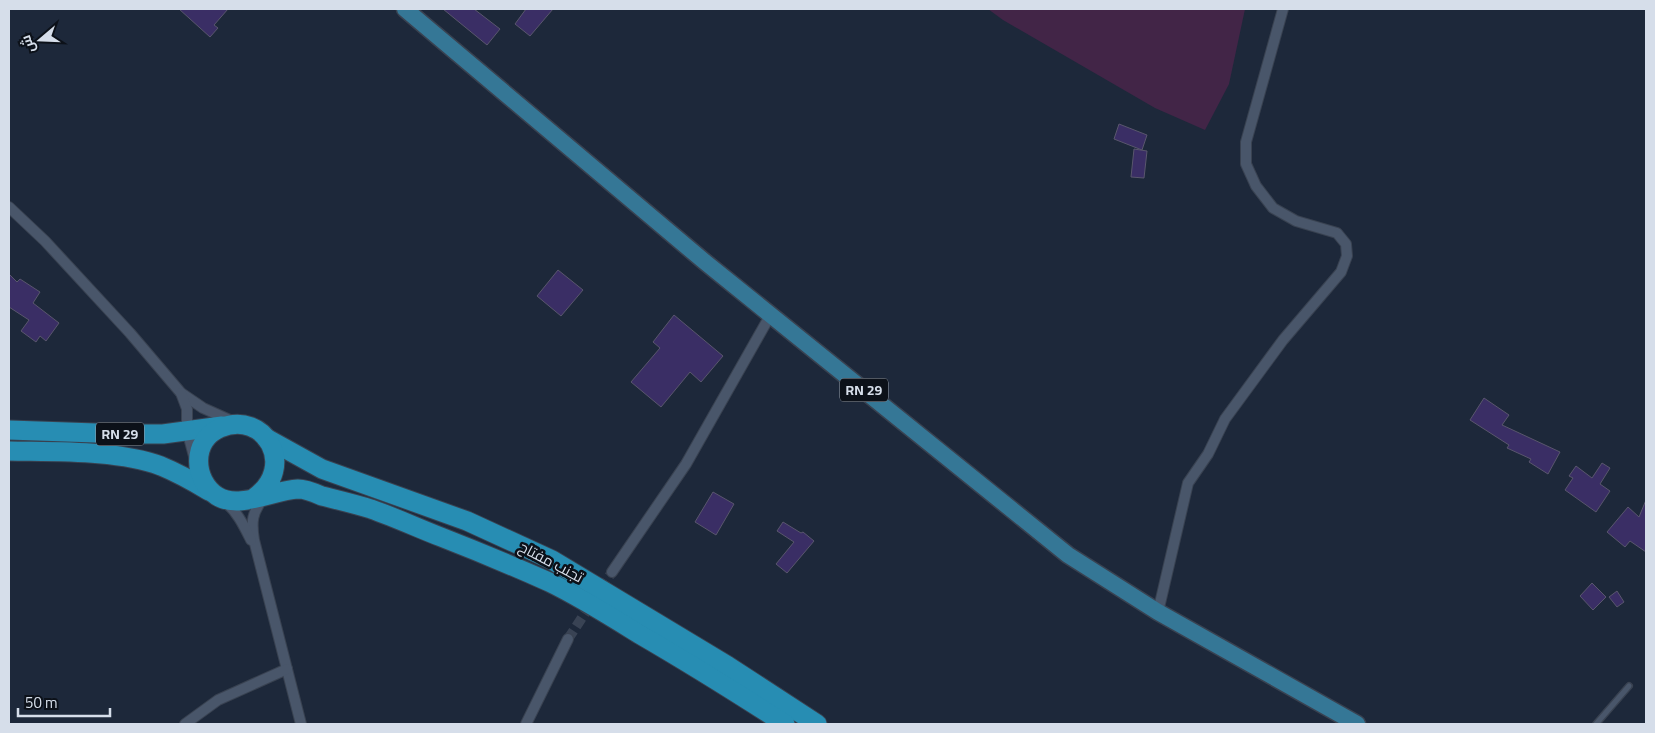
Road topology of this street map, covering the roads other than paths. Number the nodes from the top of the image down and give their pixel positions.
1 (404, 9) edge
2 (1283, 9) edge
3 (9, 207) edge
4 (771, 314) junction
5 (181, 393) junction
6 (237, 425) junction
7 (9, 430) edge
8 (188, 430) junction
9 (266, 438) junction
10 (9, 451) edge
11 (198, 470) junction
12 (263, 492) junction
13 (214, 494) junction
14 (257, 555) junction
15 (612, 572) tunnel mouth
16 (1158, 612) junction
17 (568, 639) tunnel mouth
18 (287, 669) junction
19 (1629, 686) dead end
20 (1350, 722) edge
21 (185, 724) edge
22 (300, 724) edge
23 (526, 724) edge
24 (785, 724) edge
25 (817, 724) edge
26 (1596, 724) edge

1 - 4 main road, RN 29
2 - 16 street
3 - 5 street
4 - 15 street
4 - 16 main road, RN 29
5 - 6 street
5 - 8 street
6 - 8 highway, RN 29
6 - 9 highway
6 - 11 highway
7 - 8 highway, RN 29
8 - 11 street
9 - 12 highway
9 - 25 highway, تجنب مفتاح
10 - 13 highway, RN 29
11 - 13 highway
12 - 13 highway
12 - 14 street
12 - 24 highway, تجنب مفتاح
13 - 14 street
14 - 18 street
16 - 20 main road, RN 29
17 - 23 street
18 - 21 street
18 - 22 street
19 - 26 lane

